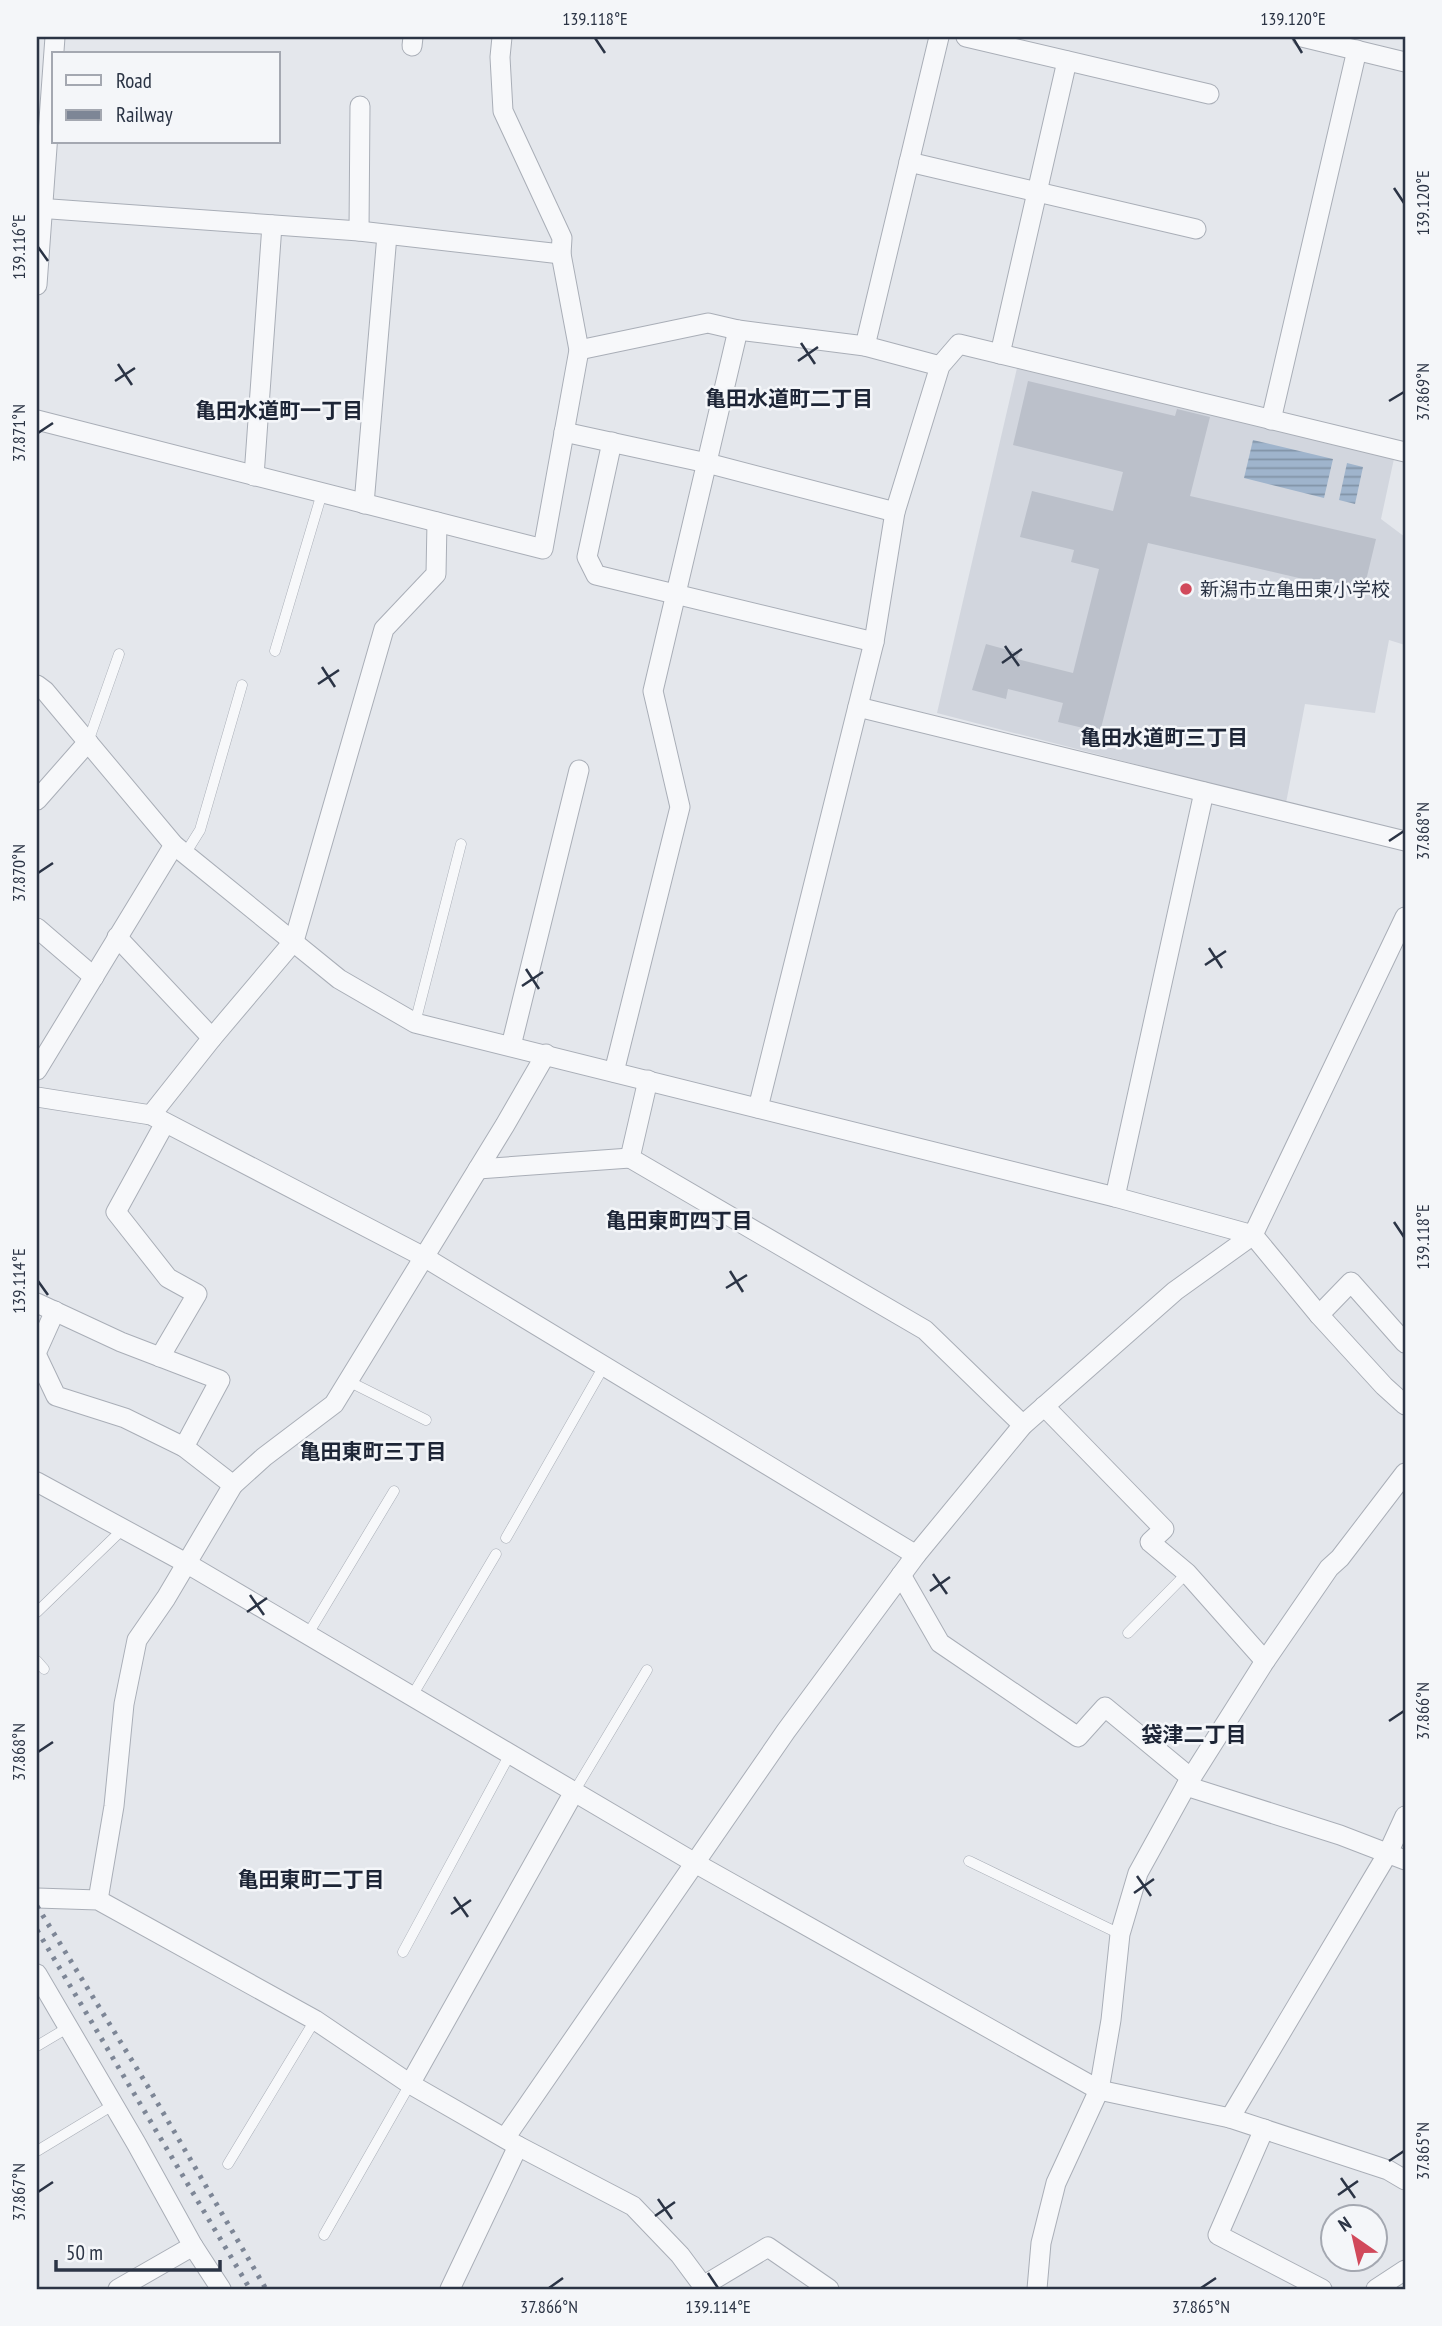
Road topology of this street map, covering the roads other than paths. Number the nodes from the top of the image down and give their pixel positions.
1 (502, 37) edge
2 (939, 37) edge
3 (966, 37) edge
4 (1302, 37) edge
5 (1357, 50) junction
6 (1067, 61) junction
7 (1405, 62) edge
8 (52, 71) edge
9 (1209, 94) dead end
10 (360, 106) dead end
11 (909, 162) junction
12 (1037, 192) junction
13 (40, 209) edge
14 (272, 225) junction
15 (1196, 229) dead end
16 (359, 231) junction
17 (387, 235) junction
18 (561, 254) junction
19 (38, 257) edge
20 (37, 285) edge
21 (738, 330) junction
22 (864, 346) junction
23 (579, 350) junction
24 (1000, 354) junction
25 (940, 366) junction
26 (37, 420) edge
27 (1271, 420) junction
28 (564, 432) junction
29 (612, 442) junction
30 (1405, 452) edge
31 (707, 463) junction
32 (254, 476) junction
33 (322, 493) junction
34 (364, 504) junction
35 (895, 512) junction
36 (437, 522) junction
37 (676, 593) junction
38 (874, 642) junction
39 (275, 651) dead end
40 (119, 654) dead end
41 (37, 685) edge
42 (242, 685) dead end
43 (858, 707) junction
44 (88, 742) junction
45 (579, 770) dead end
46 (1204, 792) junction
47 (37, 800) edge
48 (1405, 841) edge
49 (461, 844) dead end
50 (179, 849) junction
51 (1405, 917) edge
52 (37, 928) edge
53 (117, 937) junction
54 (294, 942) junction
55 (93, 977) junction
56 (415, 1023) junction
57 (212, 1038) junction
58 (511, 1046) junction
59 (545, 1054) junction
60 (37, 1070) edge
61 (614, 1072) junction
62 (648, 1080) junction
63 (37, 1097) edge
64 (758, 1108) junction
65 (158, 1119) junction
66 (630, 1158) junction
67 (478, 1169) junction
68 (1115, 1197) junction
69 (1253, 1235) junction
70 (424, 1257) junction
71 (37, 1303) edge
72 (55, 1311) junction
73 (1319, 1315) junction
74 (1405, 1343) edge
75 (37, 1351) edge
76 (37, 1356) edge
77 (160, 1357) junction
78 (604, 1366) junction
79 (348, 1381) junction
80 (1405, 1405) edge
81 (1044, 1406) junction
82 (426, 1420) dead end
83 (1023, 1425) junction
84 (184, 1447) junction
85 (1405, 1473) edge
86 (37, 1482) edge
87 (233, 1485) junction
88 (394, 1490) dead end
89 (123, 1529) junction
90 (506, 1538) dead end
91 (496, 1554) dead end
92 (916, 1555) junction
93 (186, 1563) junction
94 (1187, 1573) junction
95 (901, 1575) junction
96 (37, 1612) edge
97 (1128, 1633) dead end
98 (308, 1634) junction
99 (1265, 1661) junction
100 (647, 1670) dead end
101 (412, 1696) junction
102 (510, 1754) junction
103 (1189, 1782) junction
104 (574, 1792) junction
105 (1405, 1816) edge
106 (1397, 1856) edge
107 (969, 1861) dead end
108 (695, 1863) junction
109 (37, 1898) edge
110 (98, 1900) junction
111 (1120, 1934) junction
112 (403, 1952) dead end
113 (37, 1974) edge
114 (315, 2020) junction
115 (69, 2027) junction
116 (37, 2046) edge
117 (410, 2084) junction
118 (1099, 2090) junction
119 (113, 2105) junction
120 (1230, 2118) junction
121 (1264, 2129) junction
122 (512, 2142) junction
123 (37, 2151) edge
124 (228, 2164) dead end
125 (1405, 2180) edge
126 (324, 2235) dead end
127 (193, 2246) junction
128 (1405, 2270) edge
129 (702, 2288) edge
130 (118, 2289) edge
131 (221, 2289) edge
132 (450, 2289) edge
133 (829, 2289) edge
134 (1037, 2289) edge
135 (1322, 2289) edge
136 (1377, 2289) edge

1 - 18 street
2 - 11 street
3 - 6 street
4 - 5 street
5 - 7 street
5 - 27 street
6 - 9 street
6 - 12 street
8 - 13 street
10 - 16 street
11 - 12 street
11 - 22 street
12 - 15 street
12 - 24 street
13 - 14 street
13 - 19 street
14 - 16 street
14 - 32 street
16 - 17 street
17 - 18 street
17 - 34 street
18 - 23 street
19 - 20 street
21 - 22 street
21 - 23 street
21 - 31 street
22 - 25 street
23 - 28 street
24 - 25 street
24 - 27 street
25 - 35 street
26 - 32 street
27 - 30 street
28 - 29 street
28 - 36 street
29 - 31 street
29 - 37 street
31 - 35 street
31 - 37 street
32 - 33 street
33 - 34 street
33 - 39 lane
34 - 36 street
35 - 38 street
36 - 54 street
37 - 38 street
37 - 61 street
38 - 43 street
40 - 44 lane
41 - 44 street
42 - 50 lane
43 - 46 street
43 - 64 street
44 - 47 street
44 - 50 street
45 - 58 street
46 - 48 street
46 - 68 street
49 - 56 lane
50 - 53 street
50 - 54 street
51 - 69 street
52 - 55 street
53 - 55 street
53 - 57 street
54 - 56 street
54 - 57 street
55 - 60 street
56 - 58 street
57 - 65 street
58 - 59 street
59 - 61 street
59 - 67 street
61 - 62 street
62 - 64 street
62 - 66 street
63 - 65 street
64 - 68 street
65 - 70 street
65 - 77 street
66 - 67 street
66 - 83 street
67 - 70 street
68 - 69 street
69 - 73 street
69 - 81 street
70 - 78 street
70 - 79 street
71 - 72 street
72 - 75 street
72 - 77 street
73 - 74 street
73 - 80 street
76 - 84 street
77 - 84 street
78 - 90 lane
78 - 92 street
79 - 82 lane
79 - 87 street
81 - 83 street
81 - 94 street
83 - 92 street
84 - 87 street
85 - 99 street
86 - 89 street
87 - 93 street
88 - 98 lane
89 - 93 street
89 - 96 lane
91 - 101 lane
92 - 95 street
93 - 98 street
93 - 110 street
94 - 97 lane
94 - 99 street
95 - 103 street
95 - 108 street
98 - 101 street
99 - 103 street
100 - 104 lane
101 - 102 street
102 - 104 street
102 - 112 lane
103 - 106 street
103 - 111 street
104 - 108 street
104 - 117 street
105 - 106 street
106 - 120 street
107 - 111 lane
108 - 118 street
108 - 122 street
109 - 110 street
110 - 114 street
111 - 118 street
113 - 115 street
114 - 117 street
114 - 124 lane
115 - 116 lane
115 - 119 street
117 - 122 street
117 - 126 lane
118 - 120 street
118 - 134 street
119 - 123 lane
119 - 127 street
120 - 121 street
121 - 125 street
121 - 135 street
122 - 129 street
122 - 132 street
127 - 130 street
127 - 131 street
128 - 136 street
129 - 133 street

